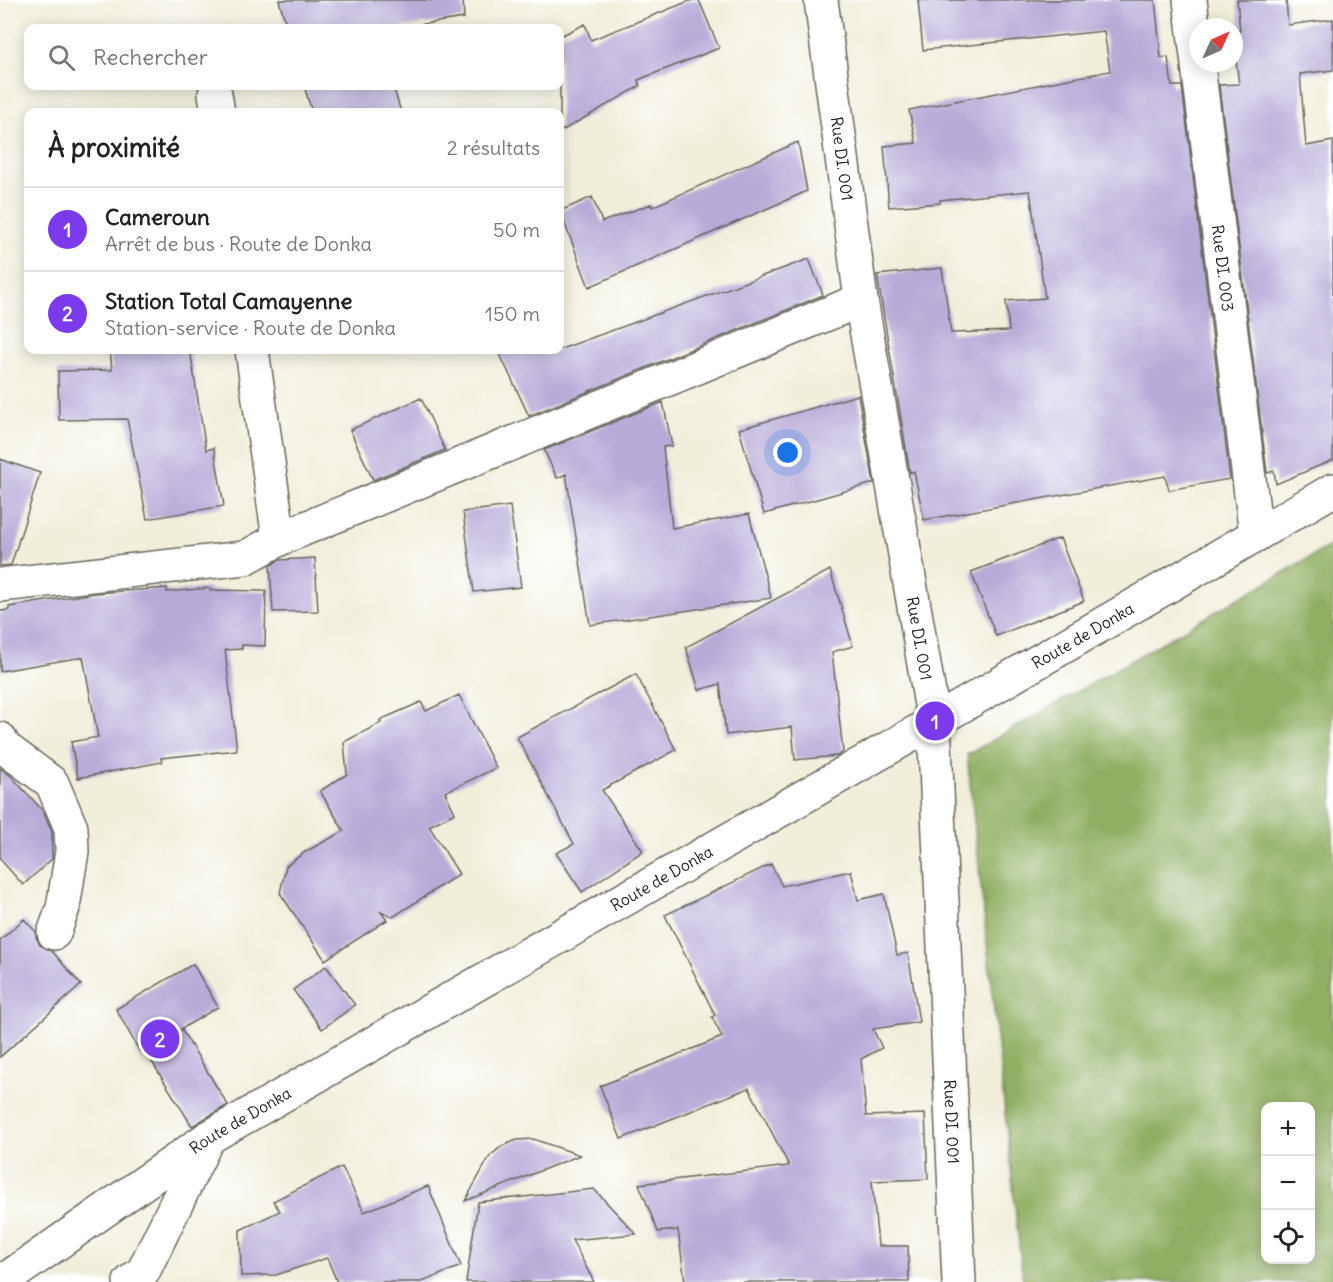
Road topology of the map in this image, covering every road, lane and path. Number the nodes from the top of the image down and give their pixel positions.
1 (821, 0) edge
2 (1190, 0) edge
3 (861, 300) junction
4 (253, 354) edge
5 (1333, 490) edge
6 (1256, 536) junction
7 (279, 539) junction
8 (0, 585) edge
9 (934, 722) junction
10 (0, 739) edge
11 (54, 933) dead end
12 (208, 1138) junction
13 (2, 1282) edge
14 (130, 1282) edge
15 (959, 1282) edge

1 - 3 street, Rue DI. 001
2 - 6 street, Rue DI. 003
3 - 7 street
3 - 9 street, Rue DI. 001
4 - 7 street
5 - 6 street, Route de Donka
6 - 9 street, Route de Donka
7 - 8 street
9 - 12 street, Route de Donka
9 - 15 street, Rue DI. 001
10 - 11 street
12 - 13 street, Route de Donka
12 - 14 street

